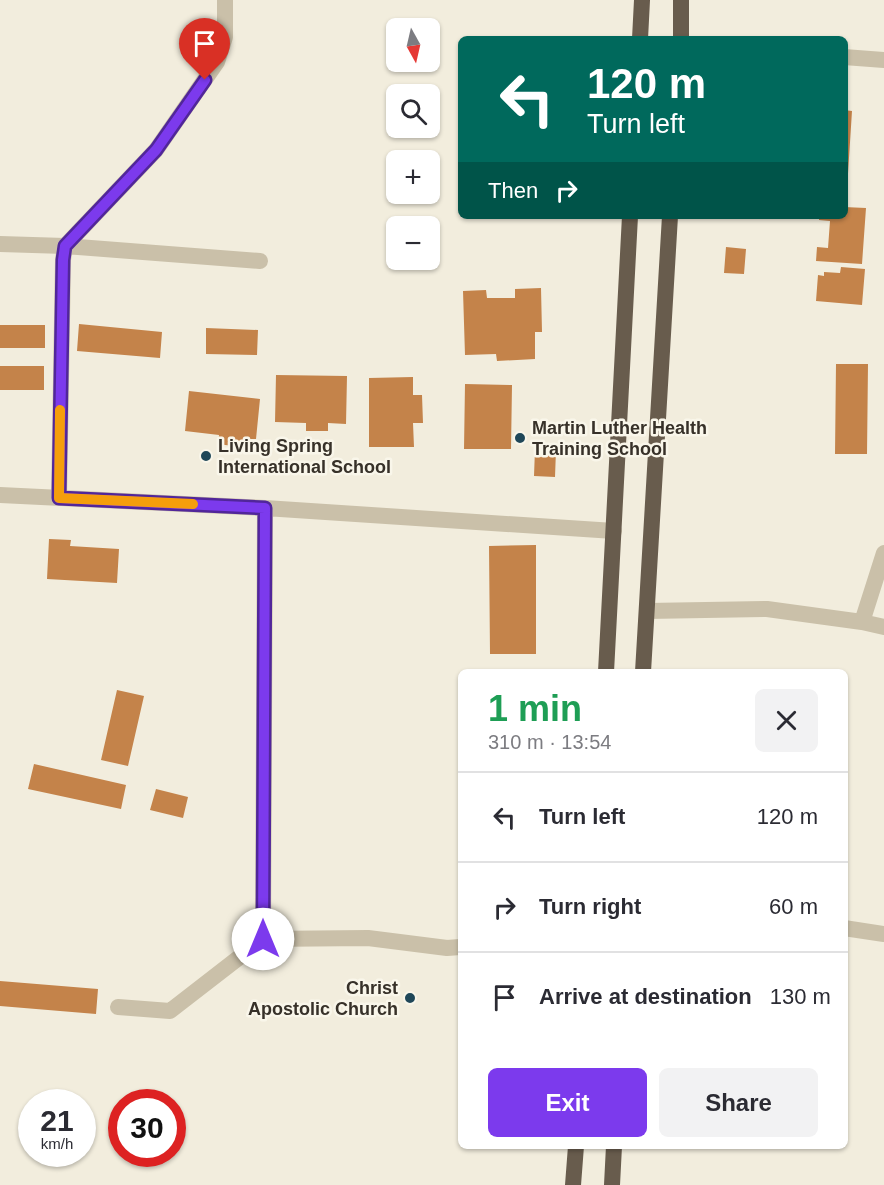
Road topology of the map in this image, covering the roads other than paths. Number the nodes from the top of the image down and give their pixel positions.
1 (225, 0) edge
2 (642, 0) edge
3 (681, 0) edge
4 (640, 36) edge
5 (681, 36) edge
6 (848, 57) edge
7 (884, 60) edge
8 (630, 219) edge
9 (670, 219) edge
10 (0, 244) edge
11 (65, 246) junction
12 (260, 261) dead end
13 (0, 495) edge
14 (59, 498) junction
15 (265, 508) junction
16 (614, 531) junction
17 (884, 553) edge
18 (647, 610) junction
19 (861, 622) junction
20 (884, 627) edge
21 (606, 669) edge
22 (644, 669) edge
23 (848, 929) edge
24 (884, 934) edge
25 (263, 939) junction
26 (458, 947) edge
27 (118, 1007) dead end
28 (576, 1149) edge
29 (614, 1149) edge
30 (573, 1185) edge
31 (612, 1185) edge

1 - 11 street
2 - 4 highway
3 - 5 highway
6 - 7 street
8 - 16 highway
9 - 18 highway
10 - 11 street
11 - 12 street
11 - 14 street
13 - 14 street
14 - 15 street
15 - 16 street
15 - 25 street
16 - 21 highway
17 - 19 street
18 - 19 street
18 - 22 highway
19 - 20 street
23 - 24 street
25 - 26 street
25 - 27 street
28 - 30 highway
29 - 31 highway

